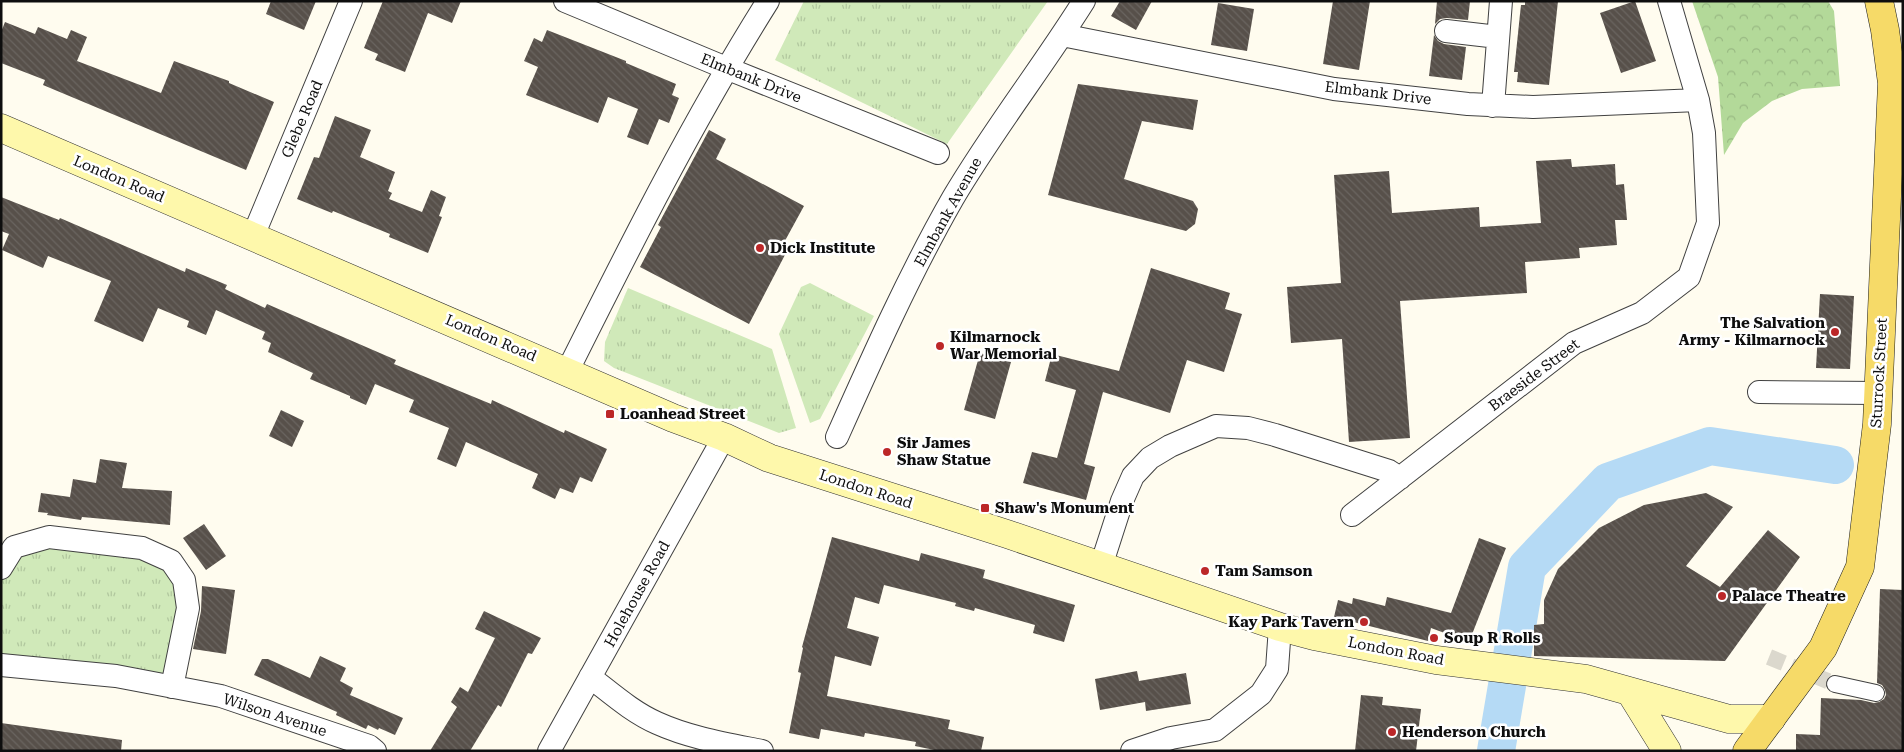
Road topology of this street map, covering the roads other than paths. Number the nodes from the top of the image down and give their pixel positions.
1 (352, 1) edge
2 (565, 1) edge
3 (768, 1) edge
4 (1084, 1) edge
5 (1501, 1) edge
6 (1669, 1) edge
7 (1879, 1) edge
8 (1446, 31) dead end
9 (1062, 35) junction
10 (1498, 37) junction
11 (726, 68) junction
12 (1698, 100) junction
13 (1493, 106) junction
14 (1, 128) edge
15 (938, 153) dead end
16 (253, 236) junction
17 (567, 372) junction
18 (1759, 392) dead end
19 (1879, 393) junction
20 (724, 437) junction
21 (837, 437) dead end
22 (1400, 478) junction
23 (1352, 515) dead end
24 (1101, 566) junction
25 (1, 568) edge
26 (1280, 627) junction
27 (1, 665) edge
28 (590, 677) junction
29 (1835, 684) tunnel mouth
30 (172, 687) junction
31 (1631, 692) junction
32 (1876, 693) dead end
33 (1771, 719) junction
34 (375, 751) edge
35 (549, 751) edge
36 (762, 751) edge
37 (1132, 751) edge
38 (1667, 751) edge
39 (1747, 751) edge

1 - 16 street, Glebe Road
2 - 11 street, Elmbank Drive
3 - 11 street
4 - 9 street, Elmbank Avenue
5 - 10 street
6 - 12 street, Braeside Street
7 - 19 main road, Sturrock Street
8 - 10 street
9 - 13 street, Elmbank Drive
9 - 21 street, Elmbank Avenue
10 - 13 street
11 - 15 street, Elmbank Drive
11 - 17 street
12 - 13 street, Elmbank Drive
12 - 22 street, Braeside Street
14 - 16 main road, London Road
16 - 17 main road, London Road
17 - 20 main road, London Road
18 - 19 street
19 - 33 main road, Sturrock Street
20 - 24 main road, London Road
20 - 28 street, Holehouse Road
22 - 23 street, Braeside Street
22 - 24 street
24 - 26 main road, London Road
25 - 30 street
26 - 31 main road, London Road
26 - 37 street
27 - 30 street, Wilson Avenue
28 - 35 street, Holehouse Road
28 - 36 street
29 - 32 street
30 - 34 street, Wilson Avenue
31 - 33 main road, London Road
31 - 38 main road
33 - 39 main road, Sturrock Street

